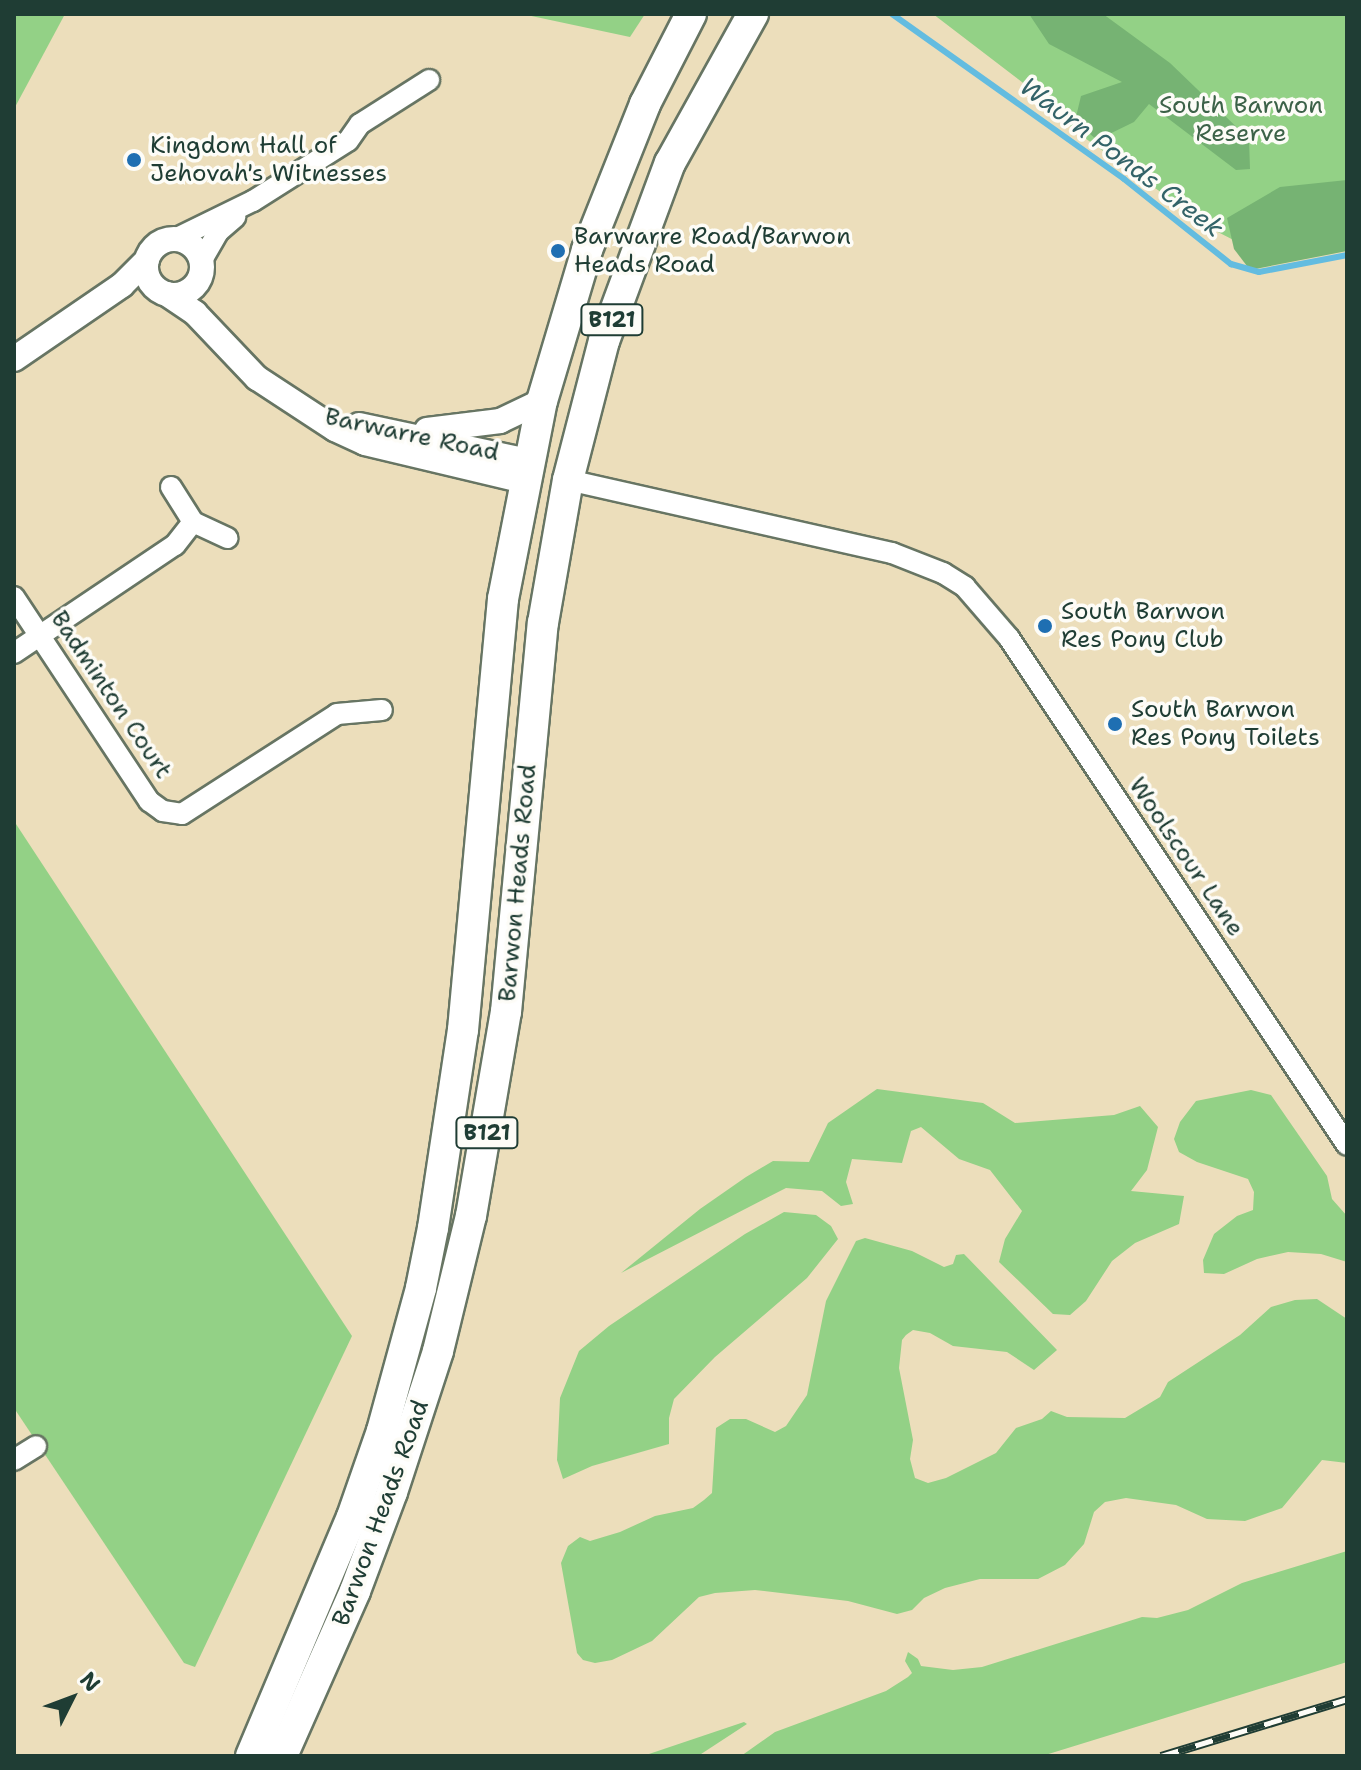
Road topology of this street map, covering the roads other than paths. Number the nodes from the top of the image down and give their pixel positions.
1 (691, 14) edge
2 (753, 14) edge
3 (429, 80) dead end
4 (253, 201) junction
5 (175, 239) junction
6 (147, 260) junction
7 (201, 269) junction
8 (163, 292) junction
9 (100, 302) junction
10 (14, 359) edge
11 (246, 367) junction
12 (542, 401) junction
13 (296, 405) junction
14 (381, 430) junction
15 (526, 471) junction
16 (568, 480) junction
17 (171, 487) dead end
18 (193, 522) junction
19 (227, 538) dead end
20 (14, 597) edge
21 (40, 635) junction
22 (14, 653) edge
23 (382, 710) dead end
24 (1347, 1145) edge
25 (36, 1446) dead end
26 (14, 1460) edge
27 (251, 1756) edge
28 (282, 1756) edge

1 - 12 main road, Barwon Heads Road / B121
2 - 16 main road, Barwon Heads Road / B121
3 - 4 street
4 - 5 street
4 - 7 street
5 - 6 street
5 - 7 street
6 - 8 street
6 - 9 street
7 - 8 street
7 - 11 street, Barwarre Road
8 - 9 street
8 - 11 street, Barwarre Road
9 - 10 street
11 - 13 street, Barwarre Road
12 - 14 street
12 - 15 main road, Barwon Heads Road / B121
13 - 14 street, Barwarre Road
13 - 15 street, Barwarre Road
14 - 15 street, Barwarre Road
15 - 16 main road
15 - 27 main road, Barwon Heads Road / B121
16 - 24 street, Woolscour Lane
16 - 28 main road, Barwon Heads Road / B121
17 - 18 street
18 - 19 street
18 - 21 street
20 - 21 street, Badminton Court
21 - 22 street
21 - 23 street, Badminton Court
25 - 26 street

